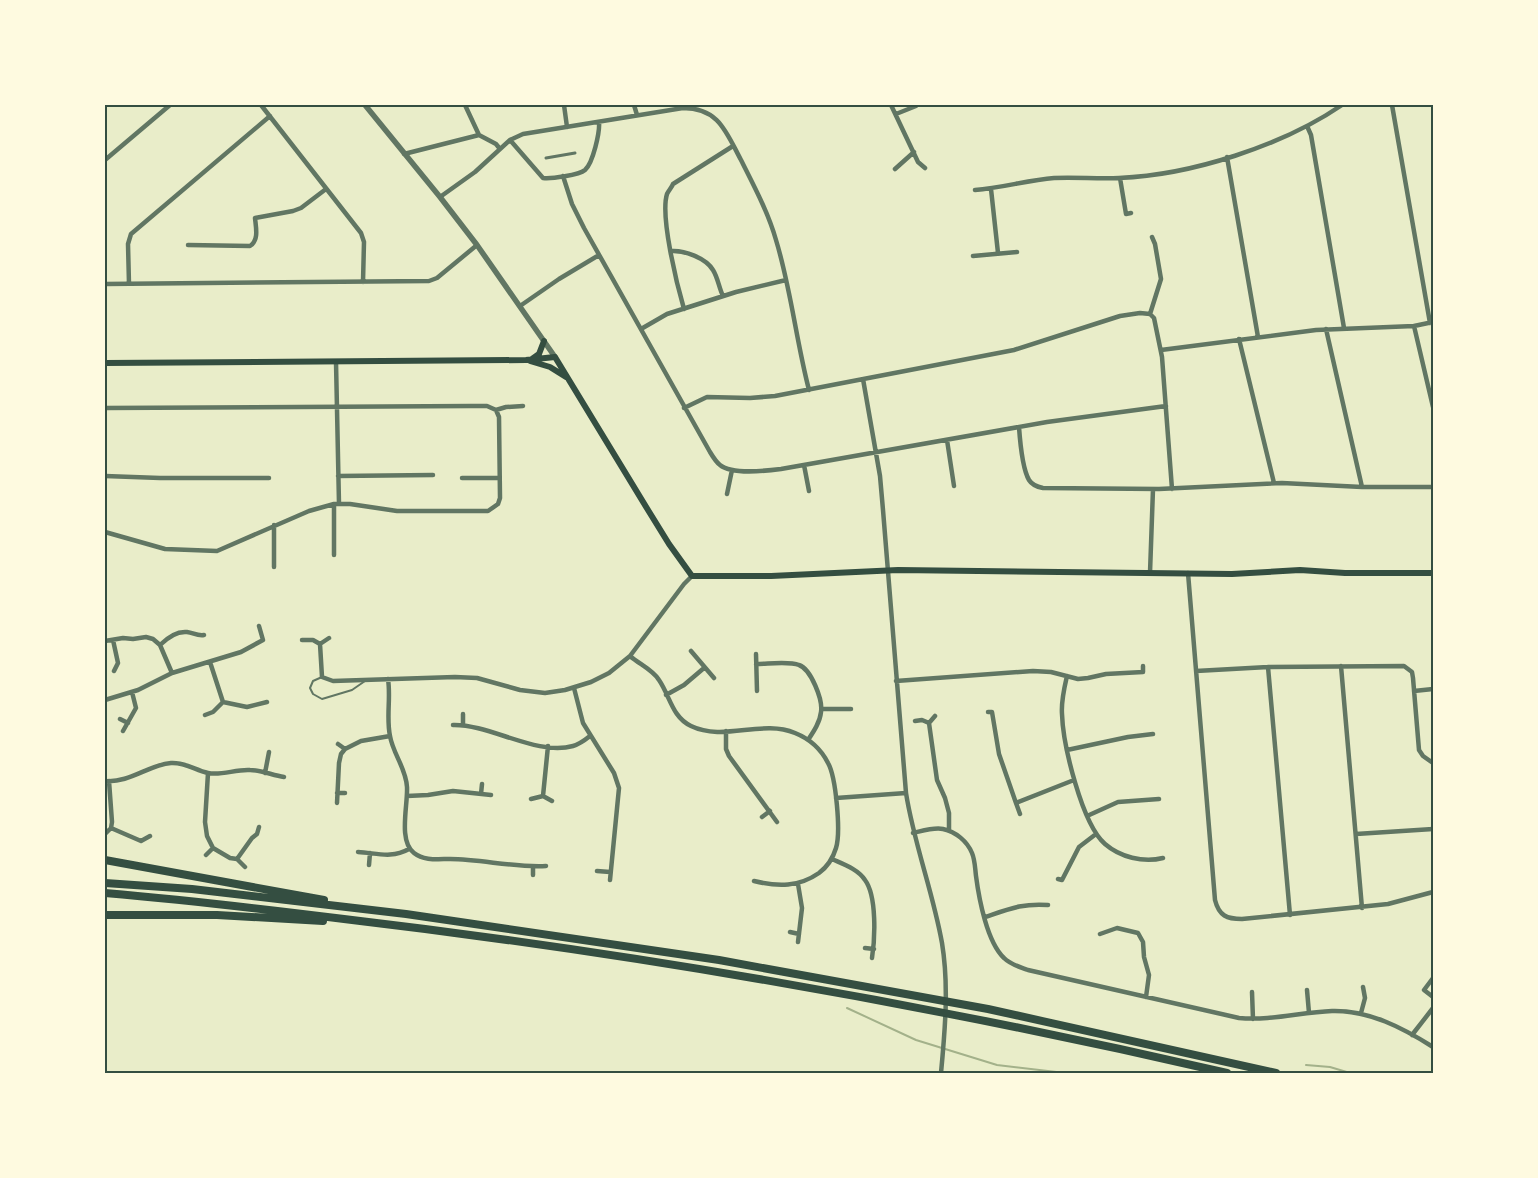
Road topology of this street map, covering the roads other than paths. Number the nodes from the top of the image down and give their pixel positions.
1 (170, 105) edge
2 (261, 105) edge
3 (365, 105) edge
4 (466, 105) edge
5 (564, 105) edge
6 (634, 105) edge
7 (892, 105) edge
8 (1342, 105) edge
9 (1392, 105) edge
10 (694, 106) edge
11 (916, 106) edge
12 (896, 114) junction
13 (270, 116) junction
14 (637, 116) junction
15 (599, 122) junction
16 (1307, 126) junction
17 (567, 127) junction
18 (479, 135) junction
19 (510, 140) junction
20 (733, 146) junction
21 (500, 149) junction
22 (914, 152) junction
23 (575, 153) dead end
24 (404, 154) junction
25 (1227, 157) junction
26 (546, 158) dead end
27 (105, 160) edge
28 (925, 168) dead end
29 (895, 169) dead end
30 (563, 176) junction
31 (1120, 178) junction
32 (992, 189) junction
33 (326, 190) junction
34 (975, 190) dead end
35 (440, 197) junction
36 (1126, 215) dead end
37 (1152, 236) dead end
38 (188, 245) dead end
39 (477, 245) junction
40 (671, 251) junction
41 (1017, 252) dead end
42 (998, 253) junction
43 (599, 255) junction
44 (973, 256) dead end
45 (786, 280) junction
46 (363, 282) junction
47 (105, 284) edge
48 (128, 284) junction
49 (723, 296) junction
50 (520, 306) junction
51 (684, 309) junction
52 (1150, 314) junction
53 (1431, 323) edge
54 (1414, 326) junction
55 (1344, 328) junction
56 (641, 329) junction
57 (1326, 329) junction
58 (1258, 337) junction
59 (1239, 340) junction
60 (544, 341) junction
61 (1161, 350) junction
62 (555, 357) junction
63 (526, 360) junction
64 (105, 362) edge
65 (336, 362) junction
66 (569, 379) junction
67 (863, 379) junction
68 (809, 390) junction
69 (337, 406) junction
70 (524, 406) dead end
71 (1166, 406) junction
72 (1433, 407) edge
73 (105, 408) edge
74 (684, 408) junction
75 (496, 410) junction
76 (1018, 427) junction
77 (947, 440) junction
78 (876, 453) junction
79 (804, 465) junction
80 (732, 470) junction
81 (422, 475) junction
82 (433, 475) dead end
83 (105, 476) edge
84 (338, 476) junction
85 (269, 478) dead end
86 (462, 478) dead end
87 (500, 478) junction
88 (423, 482) dead end
89 (1274, 483) junction
90 (954, 486) dead end
91 (1362, 487) junction
92 (1433, 487) edge
93 (1153, 489) junction
94 (1172, 489) junction
95 (809, 491) dead end
96 (727, 494) dead end
97 (336, 504) junction
98 (274, 525) junction
99 (105, 532) edge
100 (334, 555) dead end
101 (274, 567) dead end
102 (888, 570) junction
103 (1150, 573) junction
104 (1188, 573) junction
105 (1433, 573) edge
106 (692, 576) junction
107 (259, 626) dead end
108 (204, 635) dead end
109 (329, 638) dead end
110 (113, 640) junction
111 (302, 640) dead end
112 (105, 641) edge
113 (320, 644) junction
114 (160, 645) junction
115 (691, 651) dead end
116 (756, 654) dead end
117 (630, 656) junction
118 (210, 662) junction
119 (756, 664) junction
120 (1143, 666) dead end
121 (1342, 666) junction
122 (1268, 667) junction
123 (704, 668) junction
124 (114, 671) dead end
125 (1196, 671) junction
126 (172, 673) junction
127 (1067, 676) junction
128 (322, 677) junction
129 (714, 678) dead end
130 (388, 679) junction
131 (366, 680) junction
132 (896, 681) junction
133 (574, 688) junction
134 (1433, 689) edge
135 (757, 691) dead end
136 (1414, 691) junction
137 (132, 692) junction
138 (666, 695) junction
139 (105, 700) edge
140 (223, 702) junction
141 (268, 702) dead end
142 (822, 709) junction
143 (851, 709) dead end
144 (988, 712) dead end
145 (463, 714) dead end
146 (205, 715) dead end
147 (935, 716) dead end
148 (120, 719) dead end
149 (915, 721) dead end
150 (128, 723) junction
151 (929, 723) junction
152 (463, 725) junction
153 (453, 726) dead end
154 (123, 731) dead end
155 (726, 731) junction
156 (390, 736) junction
157 (590, 736) junction
158 (1150, 736) dead end
159 (808, 740) junction
160 (338, 744) dead end
161 (548, 746) junction
162 (345, 749) junction
163 (1067, 750) junction
164 (268, 752) dead end
165 (1433, 763) edge
166 (208, 773) junction
167 (265, 773) junction
168 (284, 777) dead end
169 (1074, 780) junction
170 (107, 781) edge
171 (482, 784) dead end
172 (337, 793) junction
173 (345, 793) dead end
174 (906, 793) junction
175 (481, 794) junction
176 (491, 795) dead end
177 (407, 796) junction
178 (543, 796) junction
179 (836, 798) junction
180 (531, 799) dead end
181 (552, 801) dead end
182 (337, 803) dead end
183 (1016, 803) junction
184 (1155, 805) dead end
185 (770, 811) junction
186 (1020, 814) dead end
187 (1087, 816) junction
188 (762, 818) dead end
189 (777, 822) dead end
190 (259, 827) dead end
191 (111, 828) junction
192 (1433, 829) edge
193 (949, 831) junction
194 (913, 833) junction
195 (105, 834) edge
196 (1096, 834) junction
197 (1356, 834) junction
198 (150, 836) dead end
199 (213, 848) junction
200 (409, 849) junction
201 (358, 852) dead end
202 (370, 853) junction
203 (206, 855) dead end
204 (237, 859) junction
205 (832, 859) junction
206 (105, 860) edge
207 (1160, 861) dead end
208 (369, 865) dead end
209 (546, 866) dead end
210 (245, 867) dead end
211 (533, 867) junction
212 (598, 870) dead end
213 (610, 872) junction
214 (533, 875) dead end
215 (1058, 879) dead end
216 (610, 880) dead end
217 (754, 880) dead end
218 (105, 882) edge
219 (798, 884) junction
220 (770, 885) junction
221 (769, 891) dead end
222 (1433, 892) edge
223 (105, 894) edge
224 (1048, 905) dead end
225 (1362, 908) junction
226 (406, 914) junction
227 (1290, 914) junction
228 (105, 915) edge
229 (985, 917) junction
230 (405, 926) junction
231 (790, 932) dead end
232 (799, 934) junction
233 (1100, 934) dead end
234 (798, 942) dead end
235 (865, 948) dead end
236 (874, 949) junction
237 (872, 958) dead end
238 (1433, 978) edge
239 (1364, 987) dead end
240 (1307, 990) dead end
241 (1252, 992) dead end
242 (1146, 997) junction
243 (1433, 997) edge
244 (1433, 1008) edge
245 (1361, 1013) junction
246 (1309, 1014) junction
247 (1253, 1019) junction
248 (1412, 1034) junction
249 (1433, 1047) edge
250 (941, 1073) edge
251 (1227, 1073) edge
252 (1276, 1073) edge

1 - 27 street
2 - 13 street
3 - 24 street
4 - 18 street
5 - 17 street
6 - 14 street
7 - 12 street
8 - 16 street
9 - 53 street
10 - 14 street
10 - 20 street
11 - 12 street
12 - 22 street
13 - 33 street
13 - 48 street
14 - 15 street
15 - 17 street
15 - 30 street
16 - 25 street
16 - 55 street
17 - 19 street
18 - 21 street
18 - 24 street
19 - 21 street
19 - 30 street
20 - 40 street
20 - 45 street
21 - 35 street
22 - 28 street
22 - 29 street
23 - 26 street
24 - 35 street
25 - 31 street
25 - 58 street
30 - 43 street
31 - 32 street
31 - 36 street
32 - 34 street
32 - 42 street
33 - 38 street
33 - 46 street
35 - 39 street
37 - 52 street
39 - 46 street
39 - 50 street
40 - 49 street
40 - 51 street
41 - 42 street
42 - 44 street
43 - 50 street
43 - 56 street
45 - 49 street
45 - 68 street
46 - 48 street
47 - 48 street
49 - 51 street
50 - 60 street
51 - 56 street
52 - 61 street
52 - 67 street
53 - 54 street
54 - 55 street
54 - 72 street
55 - 57 street
56 - 74 street
57 - 58 street
57 - 91 street
58 - 59 street
59 - 61 street
59 - 89 street
60 - 62 street
60 - 63 main road
61 - 71 street
62 - 63 main road
62 - 66 main road
63 - 65 main road
63 - 66 main road
64 - 65 main road
65 - 69 street
66 - 106 main road
67 - 68 street
67 - 78 street
68 - 74 street
69 - 73 street
69 - 75 street
69 - 84 street
70 - 75 street
71 - 76 street
71 - 94 street
74 - 80 street
75 - 87 street
76 - 77 street
76 - 93 street
77 - 78 street
77 - 90 street
78 - 79 street
78 - 102 street
79 - 80 street
79 - 95 street
80 - 96 street
81 - 82 street
81 - 84 street
81 - 88 street
83 - 85 street
84 - 97 street
86 - 87 street
87 - 97 street
89 - 91 street
89 - 94 street
91 - 92 street
93 - 94 street
93 - 103 street
97 - 98 street
97 - 100 street
98 - 99 street
98 - 101 street
102 - 103 main road
102 - 106 main road
102 - 132 street
103 - 104 main road
104 - 105 main road
104 - 125 street
106 - 117 street
107 - 118 street
108 - 114 street
109 - 113 street
110 - 112 street
110 - 114 street
110 - 124 street
111 - 113 street
113 - 128 street
114 - 126 street
115 - 123 street
116 - 119 street
117 - 133 street
117 - 138 street
118 - 126 street
118 - 140 street
119 - 135 street
119 - 142 street
120 - 127 street
121 - 122 street
121 - 136 street
121 - 197 street
122 - 125 street
122 - 227 street
123 - 129 street
123 - 138 street
125 - 227 street
126 - 137 street
127 - 132 street
127 - 163 street
128 - 131 street
128 - 131 lane
130 - 131 street
130 - 133 street
130 - 156 street
132 - 174 street
133 - 157 street
134 - 136 street
136 - 165 street
137 - 139 street
137 - 150 street
138 - 155 street
140 - 141 street
140 - 146 street
142 - 143 street
142 - 159 street
144 - 183 street
145 - 152 street
147 - 151 street
148 - 150 street
149 - 151 street
150 - 154 street
151 - 193 street
152 - 153 street
152 - 161 street
155 - 159 street
155 - 185 street
156 - 162 street
156 - 177 street
157 - 161 street
157 - 213 street
158 - 163 street
159 - 179 street
160 - 162 street
161 - 178 street
162 - 172 street
163 - 169 street
164 - 167 street
166 - 167 street
166 - 170 street
166 - 199 street
167 - 168 street
169 - 183 street
169 - 187 street
170 - 191 street
171 - 175 street
172 - 173 street
172 - 182 street
174 - 179 street
174 - 194 street
175 - 176 street
175 - 177 street
177 - 200 street
178 - 180 street
178 - 181 street
179 - 205 street
183 - 186 street
184 - 187 street
185 - 188 street
185 - 189 street
187 - 196 street
190 - 204 street
191 - 195 street
191 - 198 street
192 - 197 street
193 - 194 street
193 - 229 street
194 - 250 street
196 - 207 street
196 - 215 street
197 - 225 street
199 - 203 street
199 - 204 street
200 - 202 street
200 - 211 street
201 - 202 street
202 - 208 street
204 - 210 street
205 - 219 street
205 - 236 street
206 - 226 highway
209 - 211 street
211 - 214 street
212 - 213 street
213 - 216 street
217 - 220 street
218 - 226 highway
219 - 220 street
219 - 232 street
220 - 221 street
222 - 225 street
223 - 230 highway
224 - 229 street
225 - 227 street
226 - 252 highway
228 - 230 highway
229 - 242 street
230 - 251 highway
231 - 232 street
232 - 234 street
233 - 242 street
235 - 236 street
236 - 237 street
238 - 243 street
239 - 245 street
240 - 246 street
241 - 247 street
242 - 247 street
244 - 248 street
245 - 246 street
245 - 248 street
246 - 247 street
248 - 249 street

